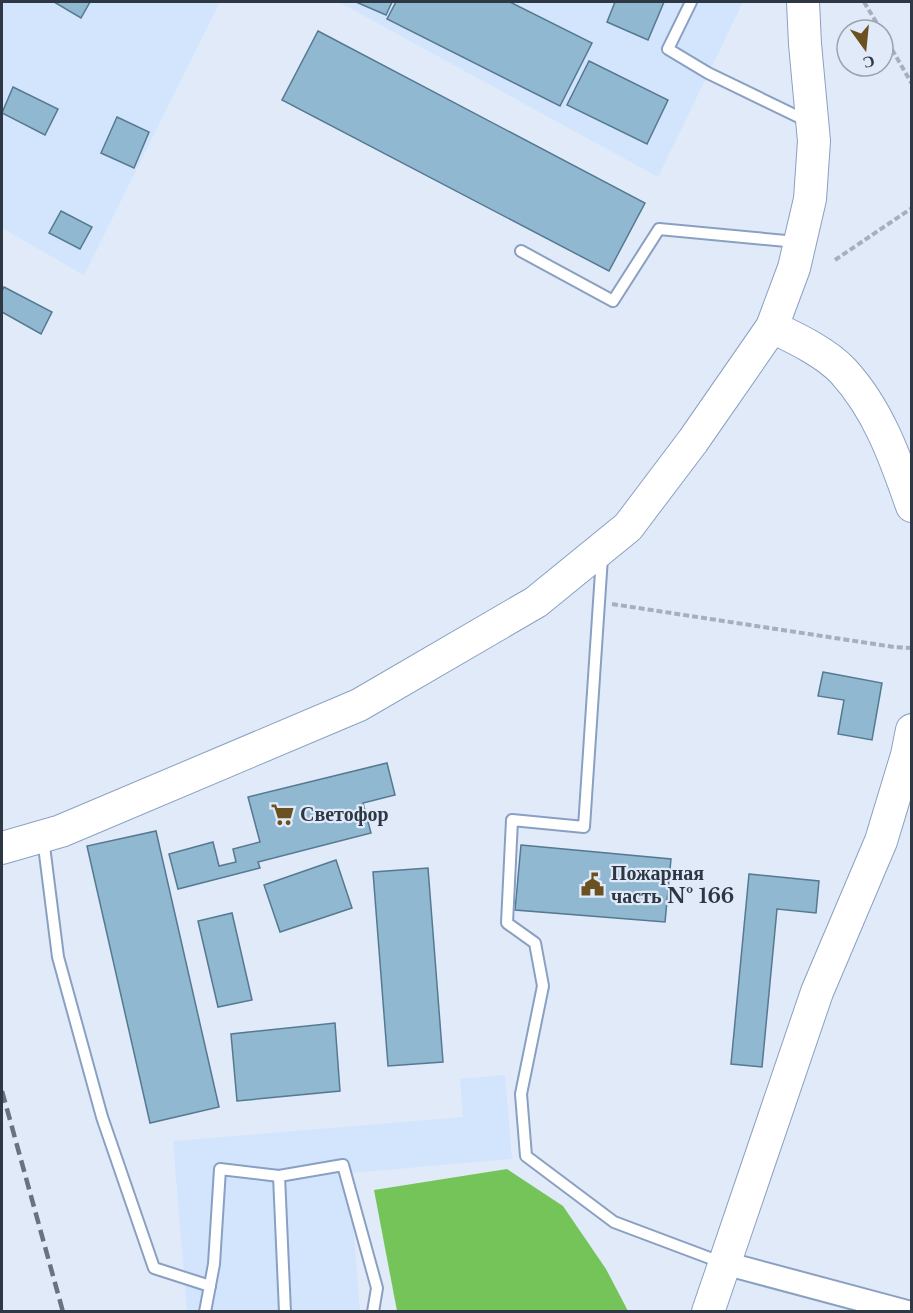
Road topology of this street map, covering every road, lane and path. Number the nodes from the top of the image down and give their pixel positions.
1 (691, 2) edge
2 (803, 2) edge
3 (864, 2) edge
4 (874, 18) edge
5 (895, 55) edge
6 (912, 84) edge
7 (812, 123) junction
8 (912, 208) edge
9 (800, 242) junction
10 (521, 251) dead end
11 (835, 260) dead end
12 (772, 327) junction
13 (912, 506) edge
14 (603, 548) junction
15 (607, 604) dead end
16 (912, 648) edge
17 (912, 730) edge
18 (43, 836) junction
19 (2, 848) edge
20 (279, 1176) junction
21 (724, 1263) junction
22 (210, 1286) junction
23 (205, 1311) edge
24 (285, 1311) edge
25 (373, 1311) edge
26 (708, 1311) edge
27 (907, 1311) edge

1 - 7 lane
2 - 7 main road
3 - 4 path
5 - 6 path
7 - 9 main road
8 - 11 path
9 - 10 lane
9 - 12 main road
12 - 13 main road
12 - 14 main road
14 - 18 main road
14 - 21 lane
15 - 16 path
17 - 21 main road
18 - 19 main road
18 - 22 lane
20 - 22 lane
20 - 24 lane
20 - 25 lane
21 - 26 main road
21 - 27 street
22 - 23 lane

